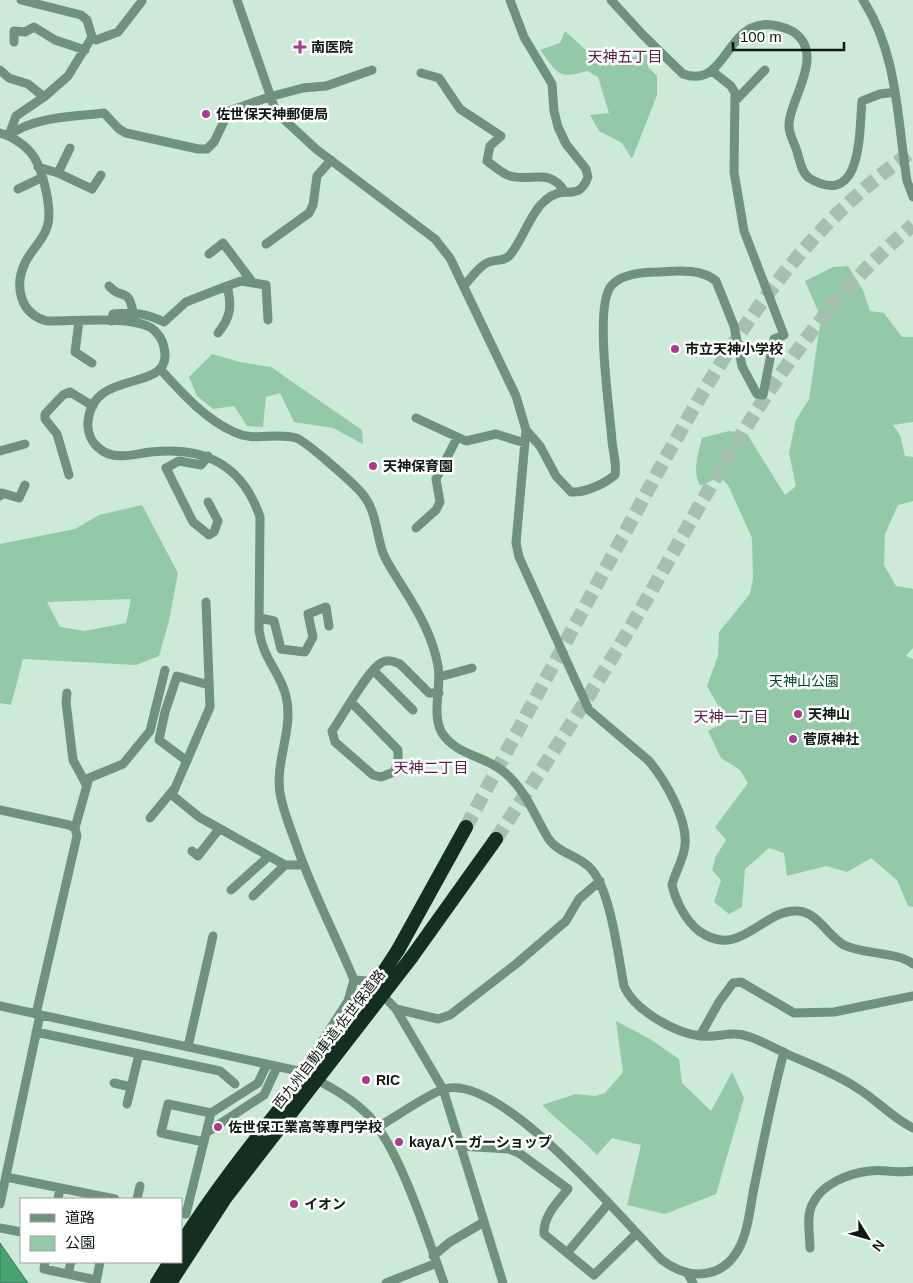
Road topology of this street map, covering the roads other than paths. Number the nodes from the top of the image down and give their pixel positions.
1 (21, 0) edge
2 (237, 0) edge
3 (510, 0) edge
4 (612, 0) edge
5 (863, 0) edge
6 (142, 1) edge
7 (45, 2) edge
8 (92, 37) junction
9 (14, 42) dead end
10 (85, 50) junction
11 (0, 70) edge
12 (372, 70) dead end
13 (712, 70) junction
14 (765, 70) dead end
15 (420, 73) dead end
16 (895, 92) junction
17 (44, 97) junction
18 (269, 97) junction
19 (736, 101) junction
20 (5, 134) edge
21 (70, 148) dead end
22 (331, 160) junction
23 (38, 167) junction
24 (58, 173) junction
25 (100, 175) dead end
26 (41, 178) junction
27 (18, 189) dead end
28 (565, 192) junction
29 (913, 197) edge
30 (266, 244) dead end
31 (209, 254) dead end
32 (253, 283) junction
33 (109, 286) dead end
34 (226, 286) junction
35 (464, 286) junction
36 (133, 312) junction
37 (268, 320) dead end
38 (80, 321) junction
39 (111, 321) junction
40 (218, 333) dead end
41 (92, 364) dead end
42 (161, 370) junction
43 (93, 406) junction
44 (416, 418) dead end
45 (526, 430) junction
46 (457, 438) junction
47 (525, 443) junction
48 (25, 444) dead end
49 (0, 451) edge
50 (208, 456) junction
51 (69, 475) dead end
52 (25, 485) dead end
53 (0, 496) edge
54 (208, 502) dead end
55 (416, 528) dead end
56 (206, 602) dead end
57 (260, 618) junction
58 (330, 626) dead end
59 (472, 668) dead end
60 (165, 670) dead end
61 (373, 670) junction
62 (439, 677) junction
63 (209, 685) junction
64 (67, 693) dead end
65 (439, 693) junction
66 (351, 702) junction
67 (413, 710) dead end
68 (187, 761) junction
69 (87, 786) junction
70 (176, 787) junction
71 (0, 810) edge
72 (150, 818) dead end
73 (466, 827) tunnel mouth
74 (75, 828) junction
75 (219, 828) junction
76 (496, 839) tunnel mouth
77 (192, 851) dead end
78 (269, 856) junction
79 (285, 865) junction
80 (302, 865) junction
81 (600, 881) junction
82 (231, 890) dead end
83 (253, 896) dead end
84 (213, 936) dead end
85 (913, 964) edge
86 (354, 980) junction
87 (913, 996) edge
88 (0, 1006) edge
89 (396, 1008) junction
90 (38, 1014) junction
91 (36, 1032) junction
92 (700, 1036) junction
93 (188, 1047) junction
94 (784, 1052) junction
95 (139, 1054) junction
96 (267, 1064) junction
97 (277, 1066) junction
98 (302, 1072) junction
99 (114, 1083) dead end
100 (235, 1084) dead end
101 (131, 1087) junction
102 (443, 1089) junction
103 (127, 1104) dead end
104 (211, 1113) junction
105 (378, 1127) junction
106 (913, 1128) edge
107 (206, 1133) junction
108 (204, 1142) junction
109 (459, 1146) junction
110 (913, 1171) edge
111 (6, 1177) junction
112 (140, 1186) dead end
113 (60, 1188) junction
114 (84, 1196) edge
115 (58, 1198) edge
116 (103, 1198) edge
117 (137, 1198) edge
118 (0, 1204) edge
119 (608, 1204) junction
120 (182, 1213) edge
121 (484, 1222) junction
122 (0, 1228) edge
123 (20, 1232) edge
124 (636, 1234) junction
125 (182, 1243) edge
126 (810, 1248) dead end
127 (566, 1252) junction
128 (182, 1255) edge
129 (435, 1259) junction
130 (45, 1263) edge
131 (71, 1263) edge
132 (100, 1263) edge
133 (169, 1263) edge
134 (177, 1263) edge
135 (68, 1274) junction
136 (688, 1274) junction
137 (96, 1281) edge
138 (157, 1283) edge
139 (165, 1283) edge
140 (170, 1283) edge
141 (386, 1283) edge
142 (444, 1283) edge
143 (503, 1283) edge
144 (693, 1283) edge

1 - 7 street
2 - 18 street
3 - 28 street
4 - 13 street
5 - 16 street
6 - 8 street
7 - 8 street
8 - 10 street
9 - 10 street
10 - 17 street
11 - 17 street
12 - 18 street
13 - 16 street
13 - 19 street
14 - 19 street
15 - 28 street
16 - 29 street
17 - 20 street
18 - 20 street
18 - 22 street
19 - 45 street
20 - 23 street
21 - 24 street
22 - 30 street
22 - 35 street
23 - 24 street
23 - 26 street
24 - 25 street
26 - 27 street
26 - 38 street
28 - 35 street
31 - 32 street
32 - 34 street
32 - 37 street
33 - 36 street
34 - 36 street
34 - 40 street
35 - 45 street
36 - 39 street
38 - 39 street
38 - 41 street
39 - 42 street
42 - 43 street
42 - 62 street
43 - 50 street
43 - 51 street
44 - 46 street
45 - 47 street
46 - 47 street
46 - 55 street
47 - 85 street
48 - 49 street
50 - 54 street
50 - 57 street
52 - 53 street
56 - 63 street
57 - 58 street
57 - 80 street
59 - 62 street
60 - 69 street
61 - 65 street
61 - 66 street
61 - 67 street
62 - 65 street
63 - 68 street
63 - 68 street
64 - 69 street
65 - 81 street
66 - 66 street
68 - 70 street
69 - 74 street
70 - 72 street
70 - 75 street
71 - 74 street
73 - 125 highway, 西九州自動車道;佐世保道路, bridge
74 - 90 street
75 - 77 street
75 - 78 street
76 - 140 highway, 西九州自動車道;佐世保道路, bridge
78 - 79 street
78 - 82 street
79 - 80 street
79 - 83 street
80 - 86 street
81 - 89 street
81 - 92 street
84 - 93 street
86 - 89 street
86 - 98 street
87 - 92 street
88 - 90 street
89 - 102 street
90 - 91 street
90 - 93 street
91 - 95 street
91 - 111 street
92 - 94 street
93 - 96 street
94 - 106 street
94 - 136 street
95 - 100 street
95 - 101 street
96 - 97 street
96 - 104 street
97 - 98 street
97 - 107 street
98 - 105 street
98 - 128 street
99 - 101 street
101 - 103 street
102 - 105 street
102 - 109 street
102 - 119 street
104 - 107 street
104 - 108 street
105 - 129 street
107 - 108 street
108 - 120 street
109 - 121 street
109 - 127 street
110 - 126 street
111 - 113 street
111 - 118 street
112 - 117 street
113 - 114 street
113 - 115 street
114 - 116 street
119 - 124 street
119 - 127 street
121 - 129 street
121 - 143 street
122 - 123 street
124 - 127 street
124 - 136 street
129 - 141 street
129 - 142 street
130 - 135 street
131 - 135 street
132 - 137 street
133 - 138 highway
134 - 139 street
135 - 137 street
136 - 144 street

